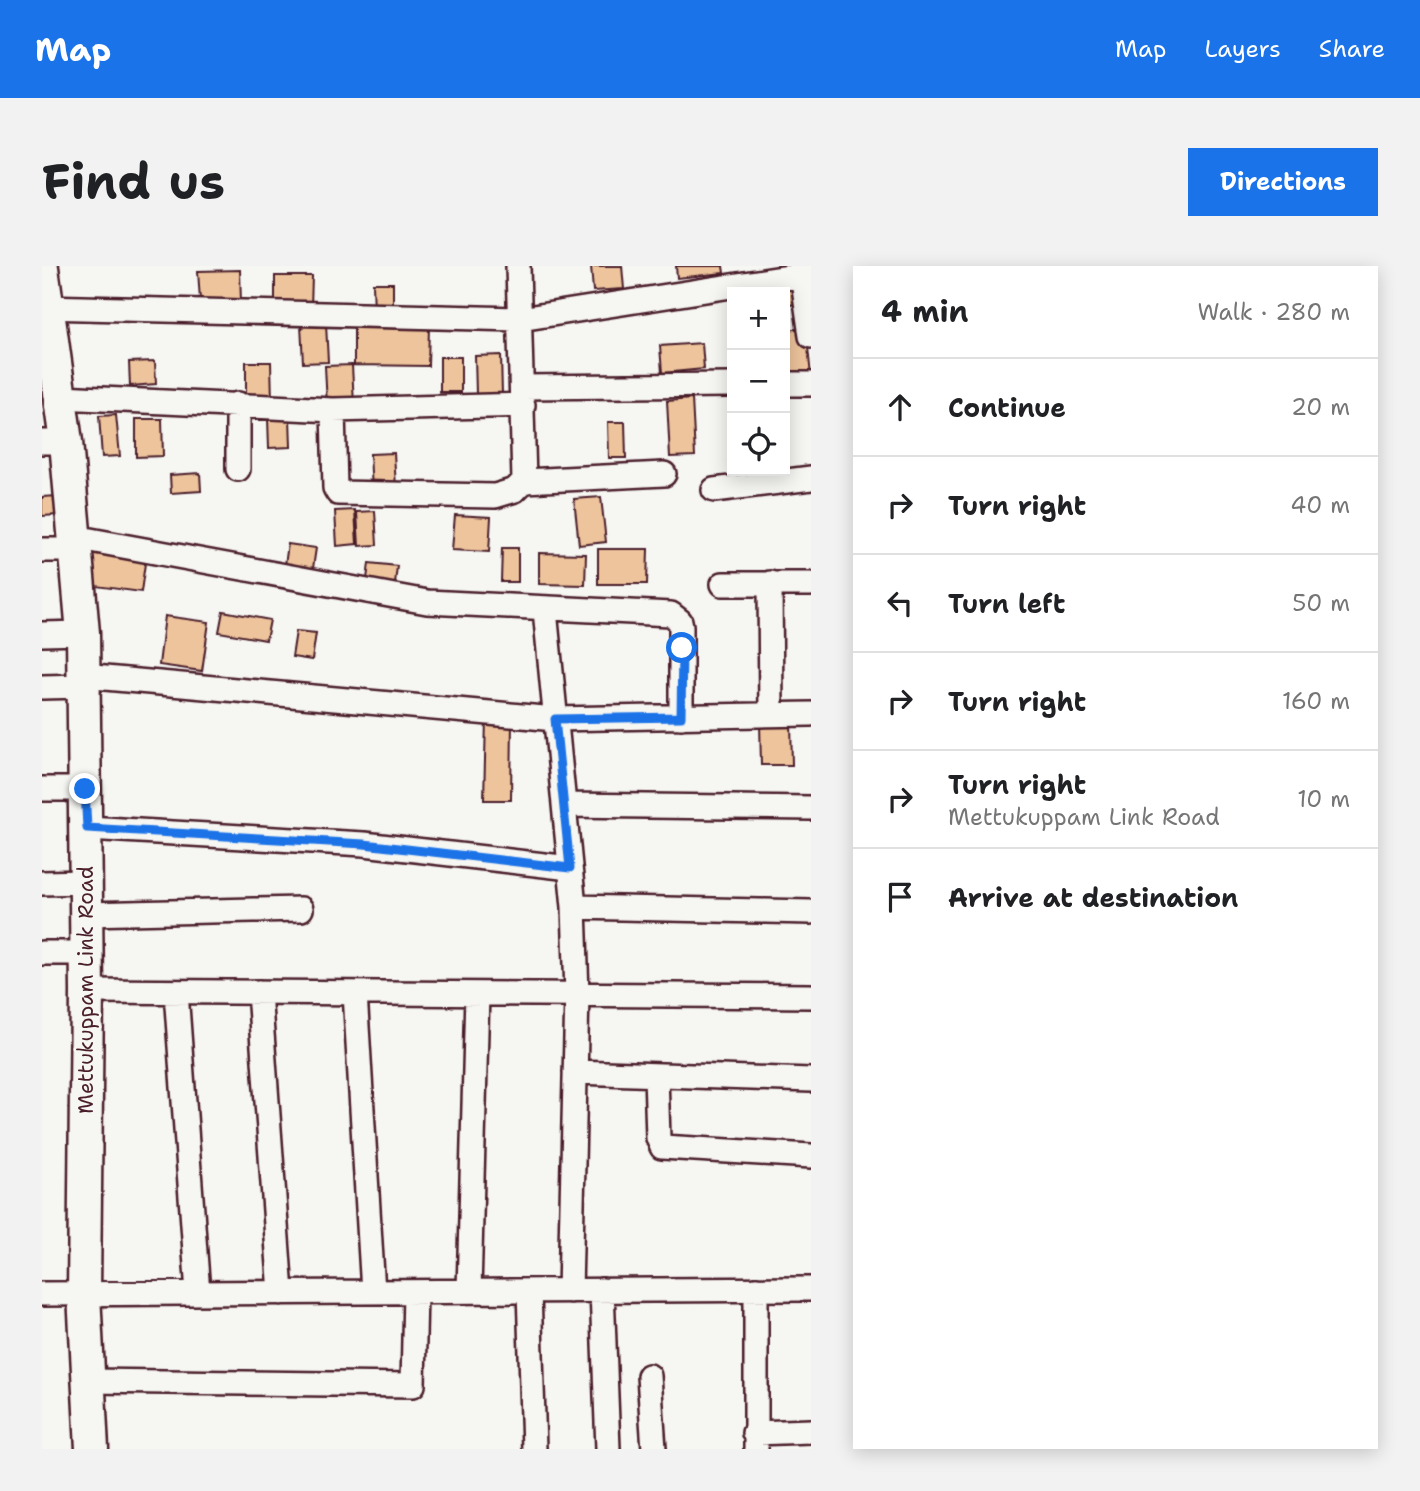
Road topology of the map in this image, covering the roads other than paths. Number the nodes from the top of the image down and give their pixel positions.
1 (518, 266) edge
2 (42, 268) edge
3 (802, 270) edge
4 (44, 307) edge
5 (520, 319) junction
6 (811, 335) edge
7 (790, 384) edge
8 (811, 384) edge
9 (727, 385) edge
10 (523, 396) junction
11 (60, 397) junction
12 (238, 404) junction
13 (332, 410) junction
14 (54, 442) edge
15 (238, 469) dead end
16 (664, 474) dead end
17 (811, 478) edge
18 (524, 481) junction
19 (714, 490) dead end
20 (74, 544) junction
21 (42, 550) edge
22 (770, 583) junction
23 (723, 584) dead end
24 (811, 584) edge
25 (545, 610) junction
26 (83, 633) junction
27 (42, 634) edge
28 (83, 681) junction
29 (42, 687) edge
30 (771, 714) junction
31 (811, 714) edge
32 (681, 717) junction
33 (555, 719) junction
34 (42, 789) edge
35 (85, 789) junction
36 (564, 805) junction
37 (811, 808) edge
38 (87, 828) junction
39 (570, 868) junction
40 (86, 882) junction
41 (42, 883) edge
42 (574, 907) junction
43 (301, 909) dead end
44 (811, 912) edge
45 (86, 914) junction
46 (42, 953) edge
47 (86, 953) junction
48 (87, 991) junction
49 (176, 992) junction
50 (259, 992) junction
51 (355, 993) junction
52 (477, 994) junction
53 (577, 995) junction
54 (811, 996) edge
55 (575, 1072) junction
56 (656, 1075) junction
57 (811, 1080) edge
58 (811, 1156) edge
59 (756, 1289) junction
60 (811, 1289) edge
61 (602, 1290) junction
62 (529, 1291) junction
63 (570, 1291) junction
64 (373, 1292) junction
65 (415, 1292) junction
66 (468, 1292) junction
67 (198, 1293) junction
68 (281, 1293) junction
69 (42, 1294) edge
70 (84, 1294) junction
71 (649, 1376) dead end
72 (88, 1381) junction
73 (811, 1431) edge
74 (755, 1441) edge
75 (92, 1449) edge
76 (534, 1449) edge
77 (608, 1449) edge
78 (654, 1449) edge

1 - 5 street
2 - 4 street, Mettukuppam Link Road
3 - 5 street
3 - 6 street
4 - 5 street
4 - 11 street, Mettukuppam Link Road
5 - 10 street
7 - 8 street
9 - 10 street
10 - 13 street
10 - 18 street
11 - 12 street
11 - 14 street, Mettukuppam Link Road
12 - 13 street
12 - 15 street
13 - 18 street
14 - 20 street, Mettukuppam Link Road
16 - 18 street
17 - 19 street
20 - 21 street
20 - 25 street
20 - 26 street, Mettukuppam Link Road
22 - 23 street
22 - 24 street
22 - 30 street
25 - 32 street
25 - 33 street
26 - 27 street
26 - 28 street, Mettukuppam Link Road
28 - 29 street
28 - 33 street
28 - 35 street, Mettukuppam Link Road
30 - 31 street
30 - 32 street
32 - 33 street
33 - 36 street
34 - 35 street
35 - 38 street, Mettukuppam Link Road
36 - 37 street
36 - 39 street
38 - 39 street
38 - 40 street, Mettukuppam Link Road
39 - 42 street
40 - 41 street
40 - 45 street, Mettukuppam Link Road
42 - 44 street
42 - 53 street
43 - 45 street
45 - 47 street, Mettukuppam Link Road
46 - 47 street
47 - 48 street, Mettukuppam Link Road
48 - 49 street
48 - 70 street, Mettukuppam Link Road
49 - 50 street
49 - 67 street
50 - 51 street
50 - 68 street
51 - 52 street
51 - 64 street
52 - 53 street
52 - 66 street
53 - 54 street
53 - 55 street
55 - 56 street
55 - 63 street
56 - 57 street
56 - 58 street
59 - 60 street
59 - 61 street
59 - 74 street
61 - 63 street
61 - 77 street
62 - 63 street
62 - 66 street
62 - 76 street
64 - 65 street
64 - 68 street
65 - 66 street
65 - 72 street
67 - 68 street
67 - 70 street
69 - 70 street
70 - 72 street, Mettukuppam Link Road
71 - 78 street
72 - 75 street, Mettukuppam Link Road
73 - 74 street

